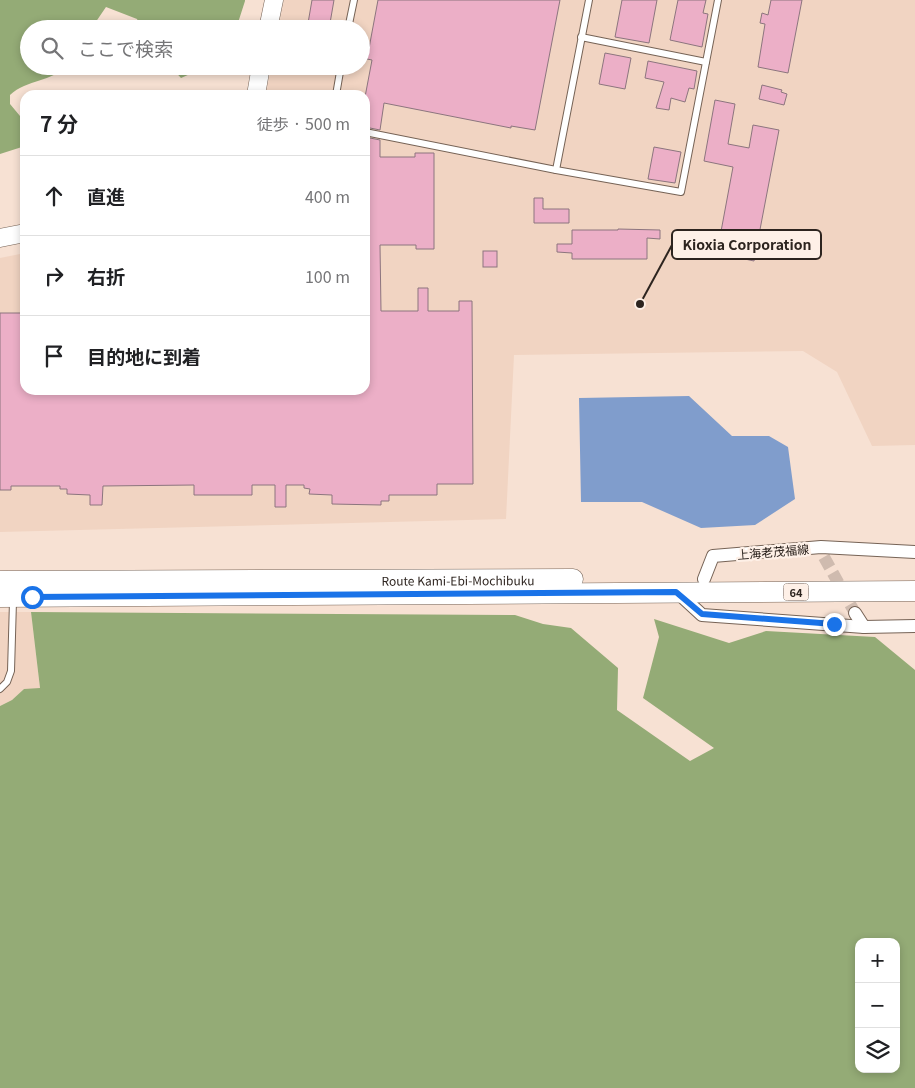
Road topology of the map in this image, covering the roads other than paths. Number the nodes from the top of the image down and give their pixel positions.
1 (274, 0) edge
2 (354, 0) edge
3 (588, 0) edge
4 (718, 0) edge
5 (270, 20) edge
6 (350, 20) edge
7 (581, 37) junction
8 (706, 62) junction
9 (260, 75) edge
10 (339, 75) edge
11 (257, 90) edge
12 (337, 90) edge
13 (370, 133) edge
14 (556, 170) junction
15 (20, 234) edge
16 (0, 238) edge
17 (915, 552) edge
18 (915, 578) edge
19 (704, 579) junction
20 (0, 581) edge
21 (915, 591) edge
22 (676, 592) junction
23 (7, 597) edge
24 (855, 613) tunnel mouth
25 (915, 626) edge
26 (864, 627) junction
27 (0, 689) edge

1 - 5 street
2 - 6 lane
3 - 7 lane
4 - 8 lane
7 - 8 lane
7 - 14 lane
8 - 14 lane
9 - 11 street
10 - 12 lane
13 - 14 lane
15 - 16 street
17 - 19 street, 上海老茂福線
18 - 19 main road, Route Kami-Ebi-Mochibuku / 64
19 - 20 main road, Route Kami-Ebi-Mochibuku / 64
21 - 22 main road, Route Kami-Ebi-Mochibuku / 64
22 - 23 main road, Route Kami-Ebi-Mochibuku / 64
22 - 26 street
23 - 27 lane
24 - 26 street
25 - 26 street

